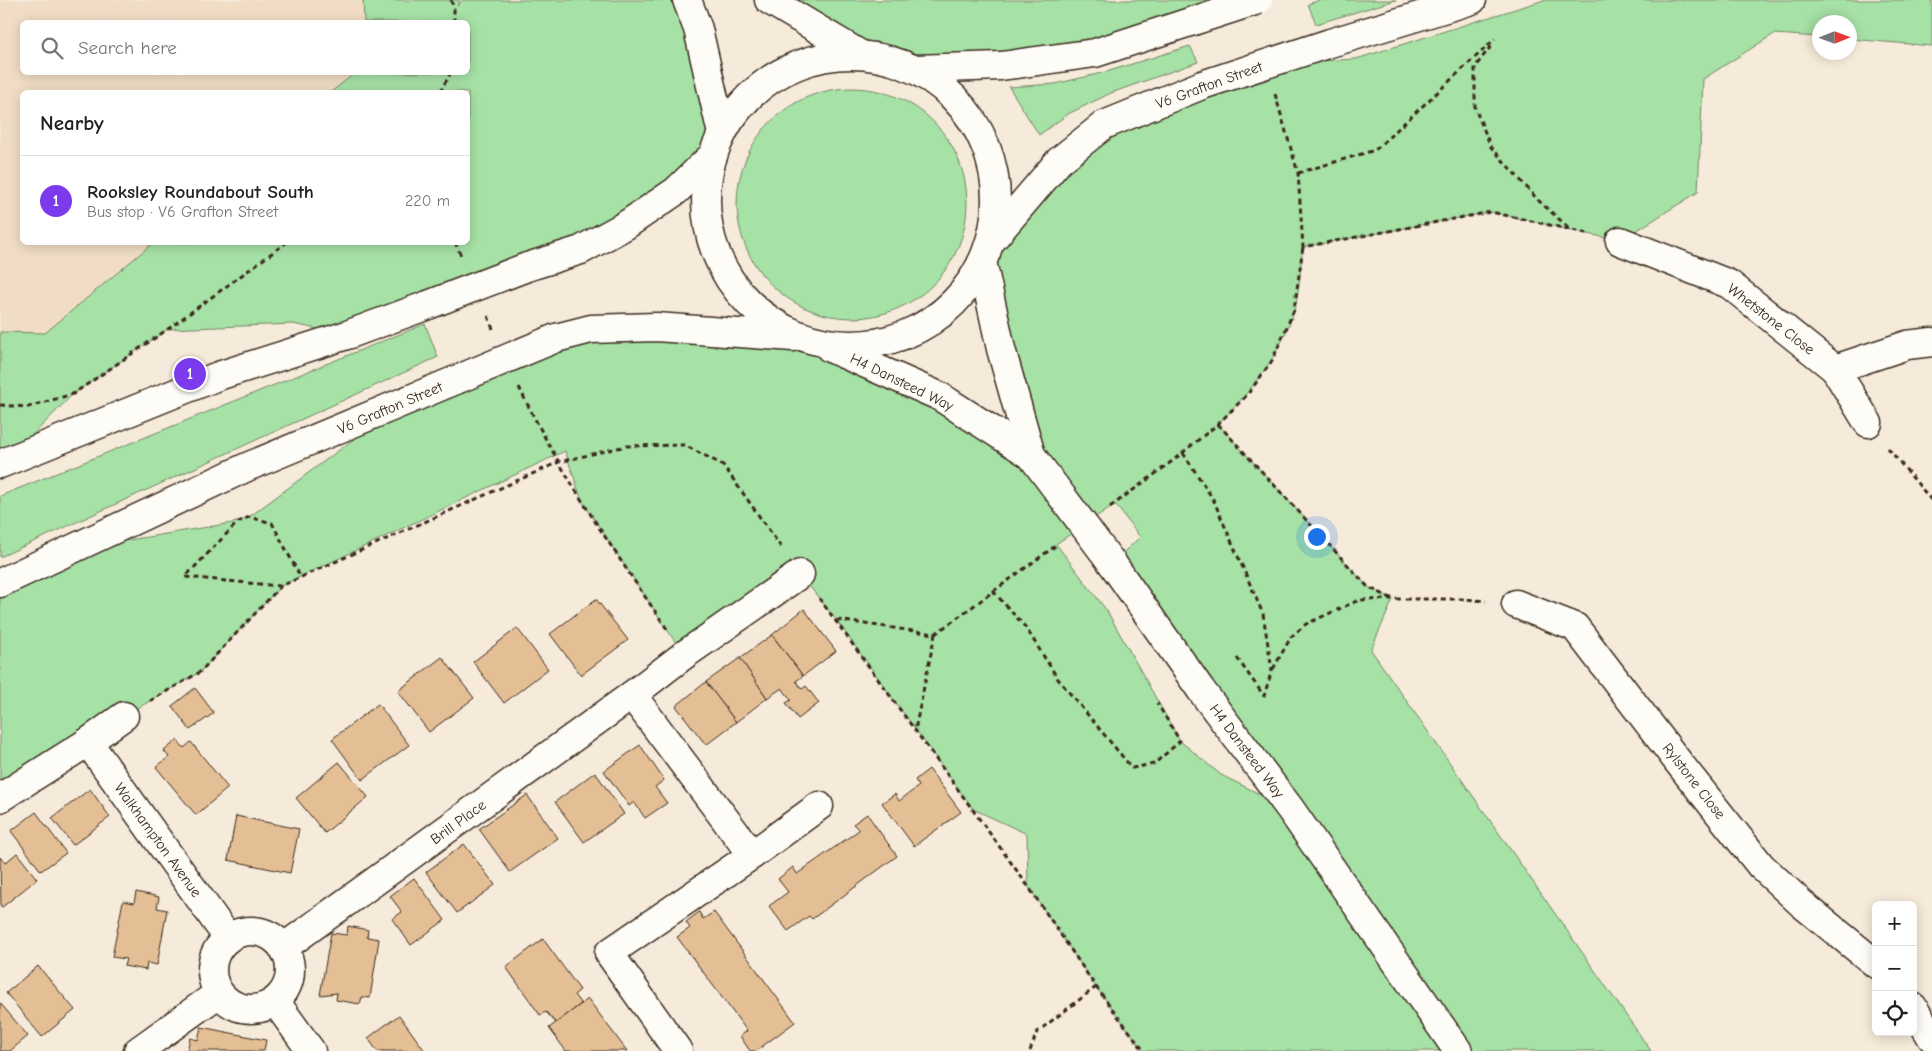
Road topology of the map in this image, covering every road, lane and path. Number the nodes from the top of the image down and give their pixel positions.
1 (451, 0) edge
2 (687, 0) edge
3 (769, 0) edge
4 (1258, 0) edge
5 (1472, 0) edge
6 (454, 20) edge
7 (861, 55) junction
8 (916, 69) junction
9 (449, 75) edge
10 (441, 90) edge
11 (1274, 92) dead end
12 (718, 144) junction
13 (1298, 173) junction
14 (1571, 230) junction
15 (1620, 241) joint
16 (283, 245) edge
17 (1303, 246) junction
18 (986, 254) junction
19 (812, 341) junction
20 (1932, 342) edge
21 (1835, 369) junction
22 (0, 405) edge
23 (1868, 423) joint
24 (1218, 424) junction
25 (1183, 452) junction
26 (1031, 455) junction
27 (558, 462) junction
28 (0, 464) edge
29 (1932, 501) edge
30 (1106, 509) dead end
31 (1066, 539) dead end
32 (800, 574) junction
33 (301, 578) junction
34 (0, 583) edge
35 (281, 586) junction
36 (993, 591) junction
37 (1393, 599) junction
38 (1516, 604) joint
39 (836, 620) junction
40 (935, 634) junction
41 (684, 655) junction
42 (1237, 658) dead end
43 (1272, 670) junction
44 (632, 695) junction
45 (1158, 703) dead end
46 (124, 716) joint
47 (915, 730) junction
48 (88, 742) junction
49 (0, 798) edge
50 (819, 806) dead end
51 (752, 855) junction
52 (228, 938) junction
53 (283, 948) junction
54 (1872, 961) edge
55 (1096, 987) junction
56 (219, 993) junction
57 (275, 1002) junction
58 (1917, 1014) edge
59 (1932, 1038) edge
60 (138, 1051) edge
61 (311, 1051) edge
62 (678, 1051) edge
63 (1030, 1051) edge
64 (1144, 1051) edge
65 (1458, 1051) edge

1 - 6 path
2 - 12 street
3 - 7 street
4 - 8 street, bridge
5 - 18 street, V6 Grafton Street, bridge
7 - 8 street
7 - 12 street
8 - 18 street
9 - 10 path
11 - 13 path
12 - 19 street, H4 Dansteed Way
12 - 28 street, bridge
13 - 14 path
13 - 17 path
14 - 15 path
14 - 17 path
15 - 21 street, Whetstone Close
16 - 22 path
17 - 24 path
18 - 19 street, V6 Grafton Street
18 - 26 street, H4 Dansteed Way
19 - 26 street, H4 Dansteed Way
19 - 34 street, V6 Grafton Street, bridge
20 - 21 street
21 - 23 street, Whetstone Close
23 - 29 path
24 - 25 path
24 - 37 path
25 - 30 path
25 - 43 path
26 - 65 street, H4 Dansteed Way, bridge
27 - 32 path
27 - 33 path
27 - 41 path
31 - 36 path
32 - 39 path
32 - 41 street, Brill Place
33 - 35 path
33 - 35 path
35 - 46 path
36 - 40 path
36 - 45 path
37 - 38 path
37 - 43 path
38 - 54 street, Rylstone Close
39 - 40 path
39 - 47 path
40 - 47 path
41 - 44 street, Brill Place
42 - 43 path
44 - 51 street
44 - 53 street, Brill Place
46 - 48 street
47 - 55 path
48 - 49 street
48 - 52 street, Walkhampton Avenue
50 - 51 street
51 - 62 street
52 - 53 street
52 - 56 street
53 - 57 street
55 - 63 path
55 - 64 path
56 - 57 street
56 - 60 street
57 - 61 street
58 - 59 street

